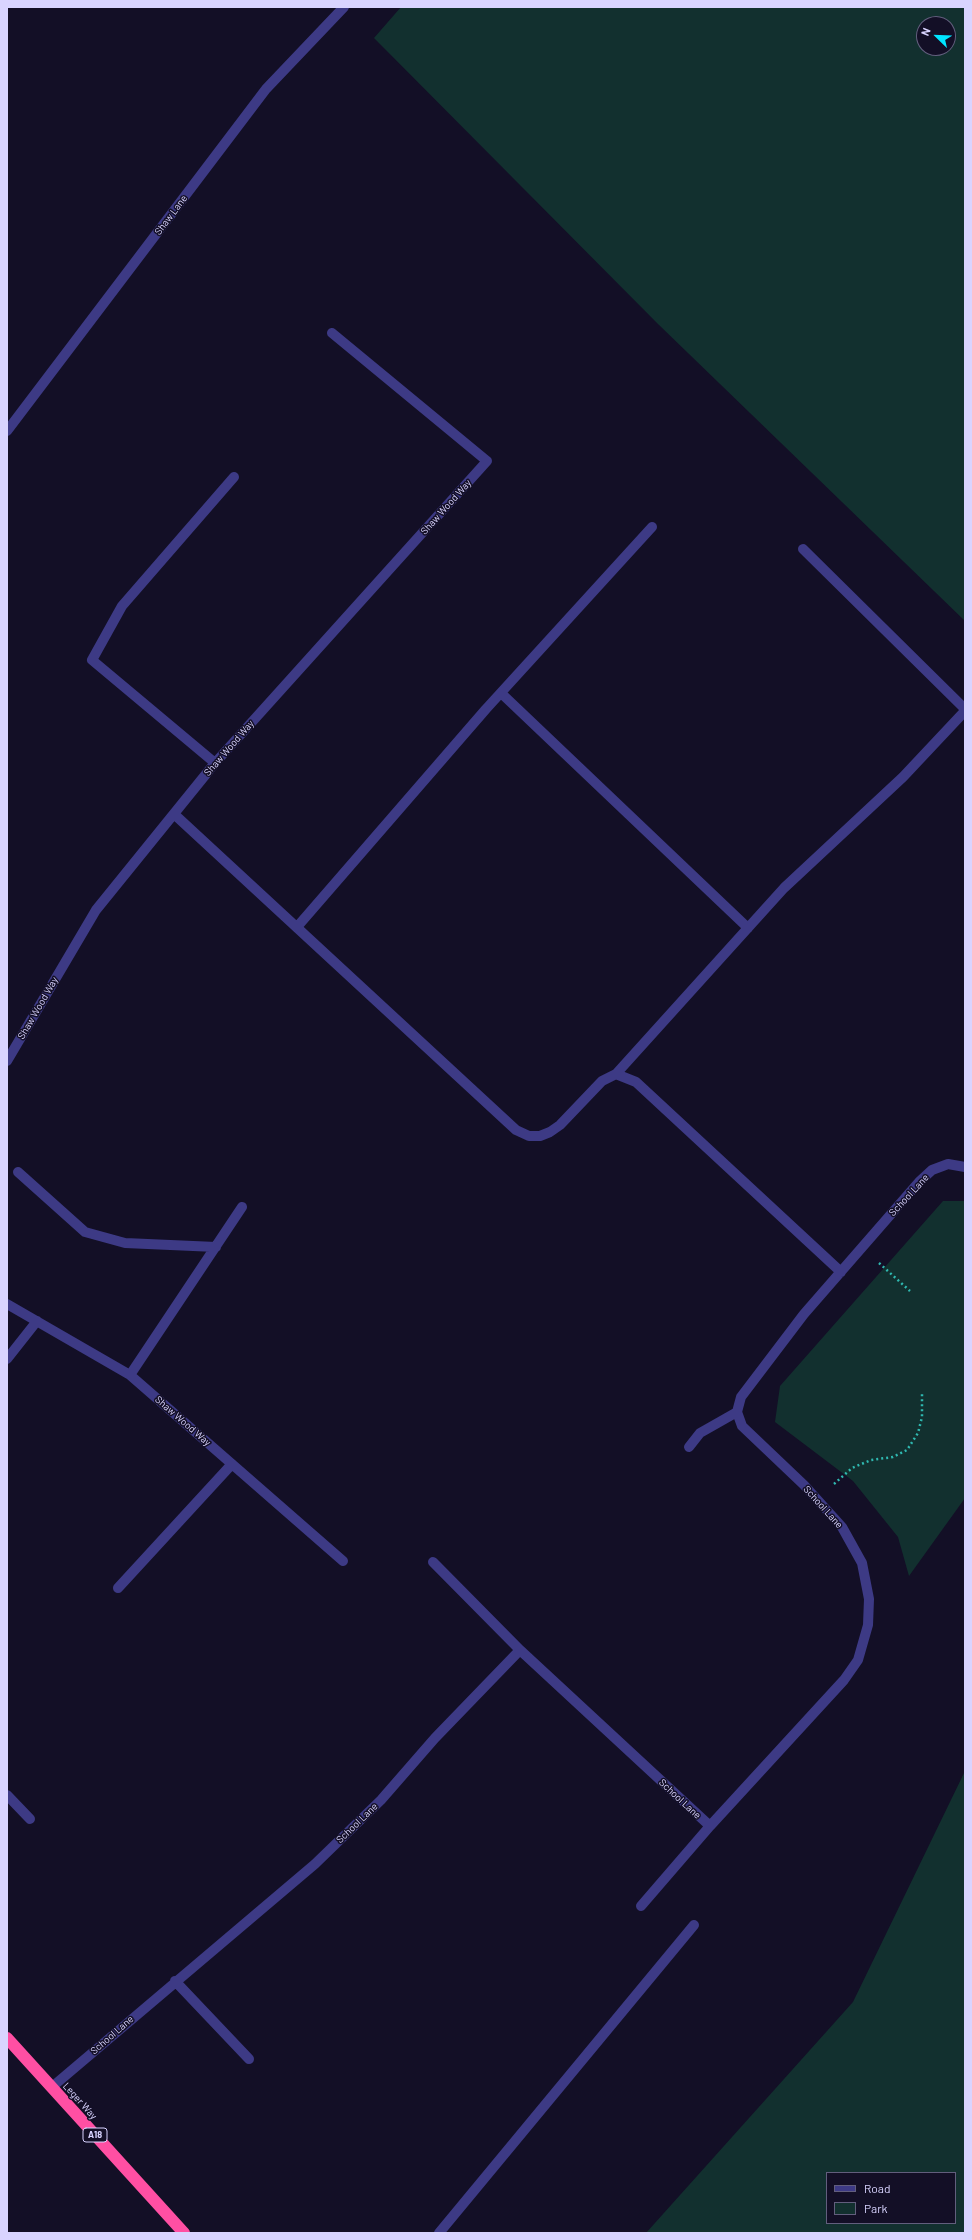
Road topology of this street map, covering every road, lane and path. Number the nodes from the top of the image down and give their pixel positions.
1 (344, 7) edge
2 (332, 333) dead end
3 (7, 431) edge
4 (234, 477) dead end
5 (652, 527) dead end
6 (803, 550) dead end
7 (501, 692) junction
8 (965, 710) edge
9 (215, 763) junction
10 (174, 814) junction
11 (297, 928) junction
12 (748, 928) junction
13 (7, 1061) edge
14 (616, 1074) junction
15 (965, 1167) edge
16 (18, 1172) dead end
17 (242, 1207) dead end
18 (216, 1247) junction
19 (862, 1247) junction
20 (841, 1272) junction
21 (910, 1291) dead end
22 (7, 1304) edge
23 (37, 1321) junction
24 (7, 1359) edge
25 (130, 1375) junction
26 (922, 1393) dead end
27 (737, 1412) junction
28 (689, 1447) dead end
29 (232, 1464) junction
30 (817, 1500) junction
31 (343, 1561) dead end
32 (433, 1562) dead end
33 (118, 1588) dead end
34 (520, 1650) junction
35 (7, 1795) edge
36 (30, 1819) dead end
37 (710, 1826) junction
38 (641, 1906) dead end
39 (694, 1925) dead end
40 (175, 1981) junction
41 (7, 2038) edge
42 (249, 2059) dead end
43 (52, 2087) junction
44 (184, 2233) edge
45 (439, 2233) edge

1 - 3 street, Shaw Lane
2 - 9 street, Shaw Wood Way
4 - 9 street
5 - 7 street
6 - 8 street
7 - 11 street
7 - 12 street
8 - 12 street
9 - 10 street, Shaw Wood Way
10 - 11 street
10 - 13 street, Shaw Wood Way
11 - 14 street
12 - 14 street
14 - 20 street
15 - 19 street, School Lane
16 - 18 street
17 - 18 street
18 - 25 street
19 - 20 street, School Lane
19 - 21 path
20 - 27 street, School Lane
22 - 23 street, Shaw Wood Way
23 - 24 street
23 - 25 street, Shaw Wood Way
25 - 29 street, Shaw Wood Way
26 - 30 path
27 - 28 street
27 - 30 street, School Lane
29 - 31 street, Shaw Wood Way
29 - 33 street
30 - 37 street, School Lane
32 - 34 street
34 - 37 street, School Lane
34 - 40 street, School Lane
35 - 36 street
37 - 38 street
39 - 45 street
40 - 42 street
40 - 43 street, School Lane
41 - 43 highway, Leger Way / A18
43 - 44 highway, Leger Way / A18

